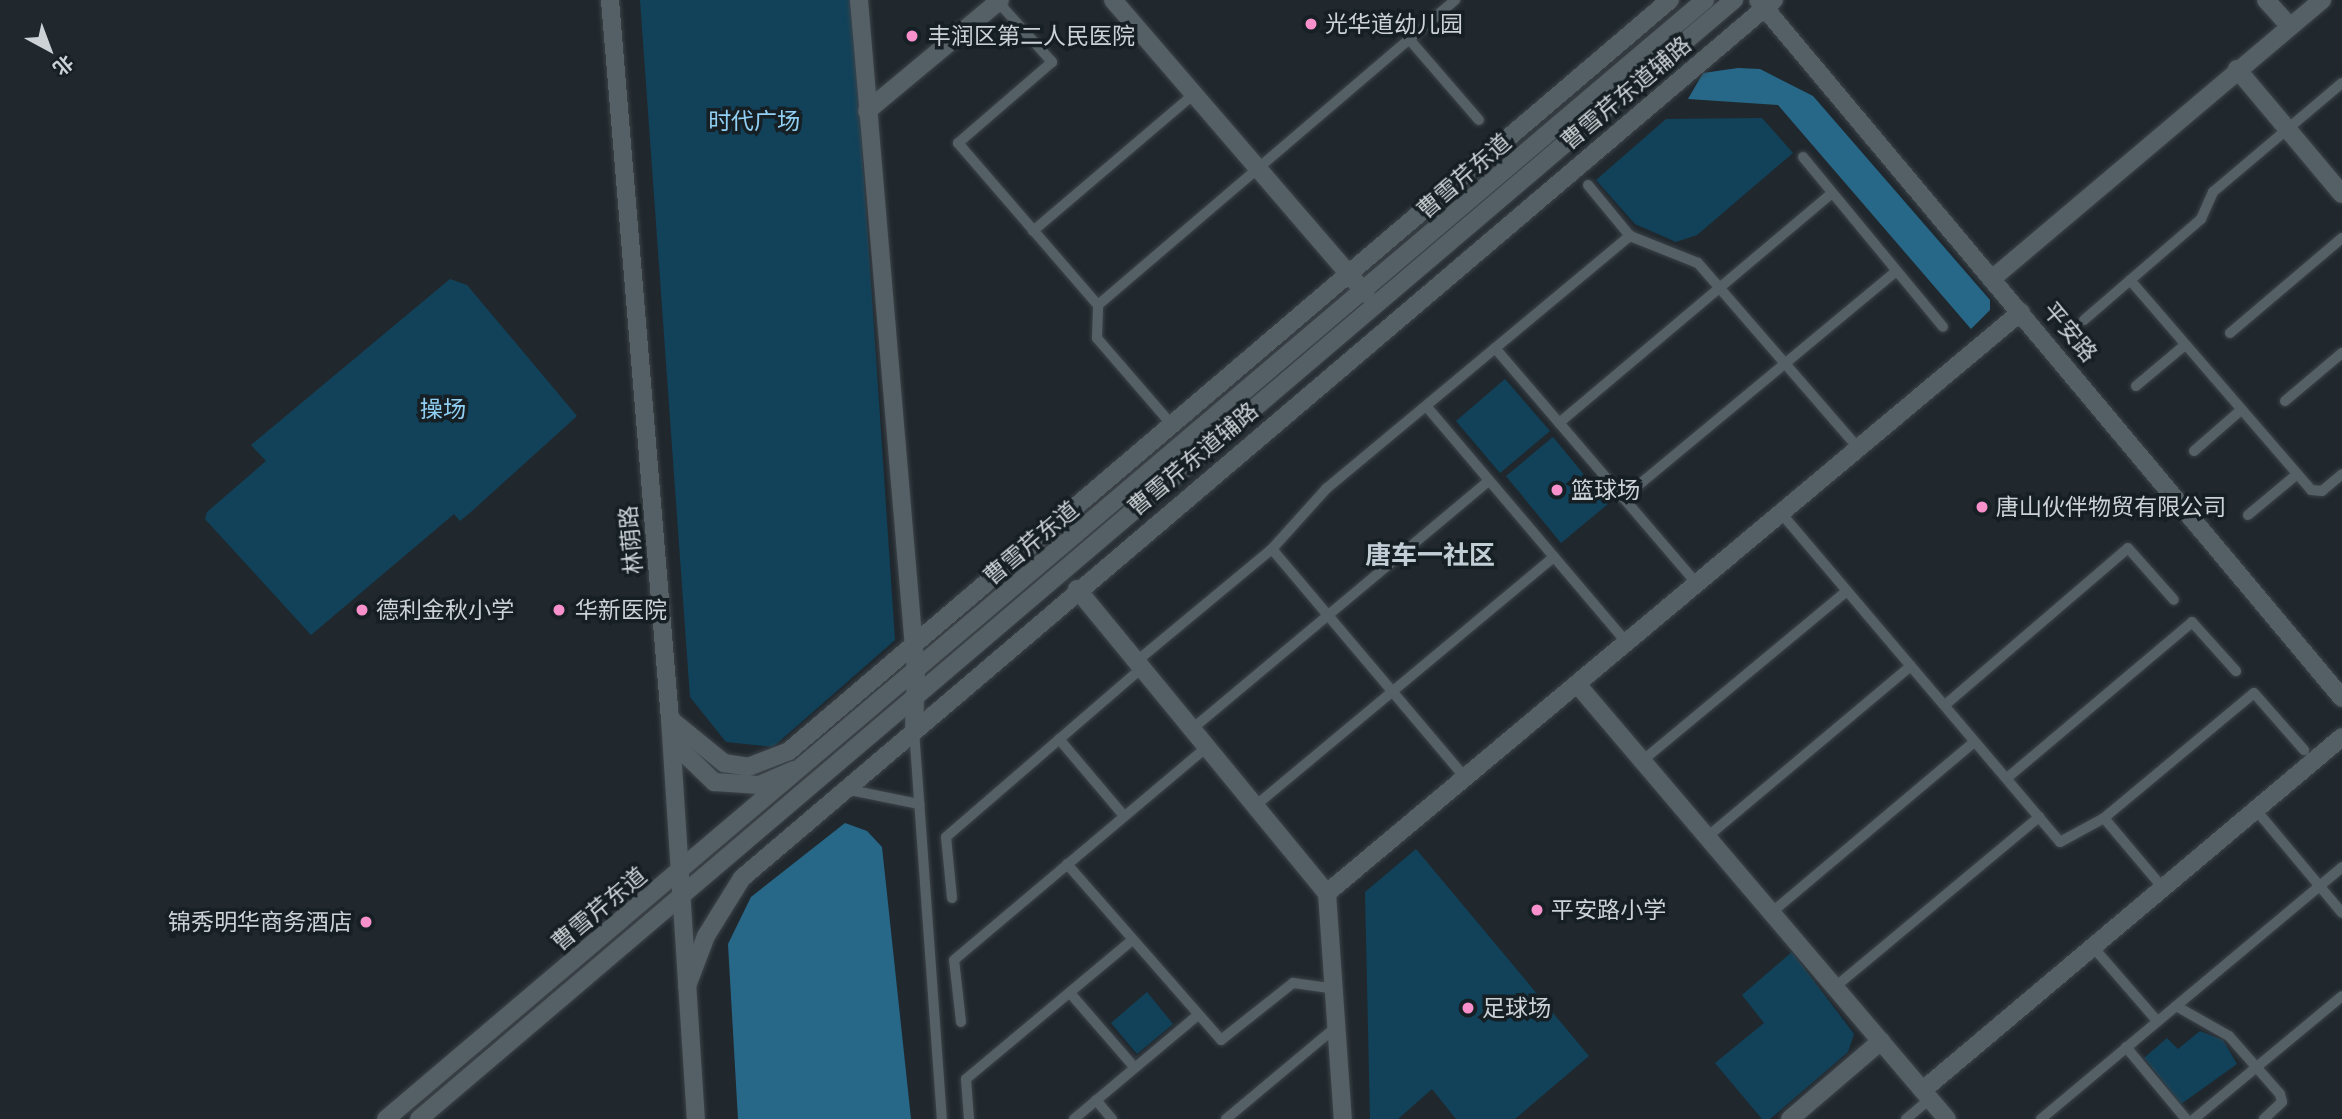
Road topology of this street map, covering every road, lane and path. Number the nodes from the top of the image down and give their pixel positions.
1 (610, 0) edge
2 (859, 0) edge
3 (1114, 0) edge
4 (1455, 0) edge
5 (1670, 0) edge
6 (1705, 0) edge
7 (1734, 0) edge
8 (2266, 0) edge
9 (2322, 0) edge
10 (999, 1) edge
11 (1766, 3) edge
12 (2290, 27) junction
13 (1409, 39) junction
14 (2237, 69) junction
15 (2342, 83) edge
16 (1194, 94) junction
17 (867, 111) junction
18 (1479, 120) dead end
19 (2287, 129) junction
20 (1803, 157) dead end
21 (1258, 169) junction
22 (1588, 185) dead end
23 (1832, 193) junction
24 (2342, 194) edge
25 (1033, 231) junction
26 (1630, 236) junction
27 (2342, 238) edge
28 (1896, 271) junction
29 (1349, 273) junction
30 (1993, 278) junction
31 (2130, 280) junction
32 (1719, 287) junction
33 (1366, 293) junction
34 (1098, 305) junction
35 (2021, 312) junction
36 (2084, 320) dead end
37 (1943, 327) dead end
38 (2230, 333) dead end
39 (2185, 345) junction
40 (1495, 348) junction
41 (2342, 353) edge
42 (1785, 363) junction
43 (2136, 386) dead end
44 (2285, 401) dead end
45 (1427, 407) junction
46 (2241, 410) junction
47 (1559, 423) junction
48 (1172, 425) junction
49 (1858, 448) junction
50 (2194, 451) dead end
51 (2342, 474) edge
52 (2296, 475) junction
53 (1489, 481) junction
54 (1623, 498) junction
55 (1781, 513) junction
56 (2248, 515) dead end
57 (1272, 549) junction
58 (1554, 557) junction
59 (1696, 584) junction
60 (1077, 589) junction
61 (1847, 591) junction
62 (2174, 600) dead end
63 (1328, 616) junction
64 (1626, 642) junction
65 (914, 644) junction
66 (1139, 665) junction
67 (1911, 666) junction
68 (916, 671) junction
69 (2235, 671) dead end
70 (1577, 684) junction
71 (1392, 692) junction
72 (918, 694) junction
73 (2342, 698) edge
74 (1945, 705) junction
75 (670, 719) junction
76 (1192, 729) junction
77 (914, 730) junction
78 (2342, 737) edge
79 (1059, 740) junction
80 (1974, 742) junction
81 (1207, 747) junction
82 (2304, 750) dead end
83 (1642, 761) junction
84 (808, 764) junction
85 (1465, 777) junction
86 (2007, 778) junction
87 (841, 789) junction
88 (919, 804) junction
89 (1255, 806) junction
90 (2256, 810) junction
91 (1124, 816) junction
92 (2039, 817) junction
93 (2104, 818) junction
94 (1707, 837) junction
95 (1068, 864) junction
96 (2342, 867) edge
97 (677, 876) junction
98 (2319, 886) junction
99 (2163, 888) junction
100 (1327, 893) junction
101 (951, 898) dead end
102 (679, 901) junction
103 (1772, 913) junction
104 (2342, 913) edge
105 (1132, 940) junction
106 (2093, 947) junction
107 (1835, 987) junction
108 (686, 989) junction
109 (1338, 989) junction
110 (1070, 993) junction
111 (2342, 996) edge
112 (2176, 1006) junction
113 (1198, 1015) junction
114 (2157, 1021) junction
115 (961, 1022) dead end
116 (1339, 1024) junction
117 (1881, 1041) junction
118 (2126, 1047) junction
119 (2257, 1067) junction
120 (1135, 1068) junction
121 (1926, 1094) junction
122 (1096, 1100) junction
123 (386, 1119) edge
124 (419, 1119) edge
125 (696, 1119) edge
126 (942, 1119) edge
127 (969, 1119) edge
128 (1074, 1119) edge
129 (1112, 1119) edge
130 (1226, 1119) edge
131 (1343, 1119) edge
132 (1790, 1119) edge
133 (1906, 1119) edge
134 (1947, 1119) edge
135 (2040, 1119) edge
136 (2186, 1119) edge
137 (2194, 1119) edge
138 (2264, 1119) edge

1 - 75 street, 林荫路
2 - 17 street
3 - 16 street
4 - 13 lane
5 - 29 street, 曹雪芹东道辅路
6 - 33 street, 曹雪芹东道
7 - 72 street, 曹雪芹东道
8 - 12 street
9 - 12 street
10 - 17 street
10 - 25 lane
11 - 30 street, 平安路
11 - 60 street, 曹雪芹东道辅路
12 - 14 street
13 - 18 lane
13 - 21 lane
14 - 19 street
14 - 30 street
15 - 19 lane
16 - 21 street
16 - 25 lane
17 - 65 street
19 - 24 street
19 - 31 lane
20 - 23 lane
21 - 29 street
21 - 34 lane
22 - 26 lane
23 - 28 lane
23 - 32 lane
25 - 34 lane
26 - 32 lane
26 - 40 lane
27 - 38 lane
28 - 37 lane
28 - 42 lane
29 - 33 street
29 - 48 street, 曹雪芹东道辅路
30 - 35 street, 平安路
31 - 36 lane
31 - 39 lane
32 - 42 lane
32 - 47 lane
33 - 68 street, 曹雪芹东道
34 - 48 lane
35 - 49 street
35 - 73 street, 平安路
39 - 43 lane
39 - 46 lane
40 - 45 lane
40 - 47 lane
41 - 44 lane
42 - 49 lane
42 - 54 lane
45 - 53 lane
45 - 57 lane
46 - 50 lane
46 - 52 lane
47 - 54 lane
48 - 65 street, 曹雪芹东道辅路
49 - 55 street
51 - 52 lane
52 - 56 lane
53 - 58 lane
53 - 63 lane
54 - 59 lane
55 - 59 street
55 - 61 lane
57 - 63 lane
57 - 66 lane
58 - 64 lane
58 - 71 lane
59 - 64 street
60 - 66 street
60 - 77 street, 曹雪芹东道辅路
61 - 67 lane
61 - 83 lane
62 - 74 lane
63 - 71 lane
63 - 76 lane
64 - 70 street
65 - 68 street
65 - 75 street, 曹雪芹东道辅路
66 - 76 street
66 - 79 lane
67 - 74 lane
67 - 94 lane
68 - 72 street
68 - 84 street, 曹雪芹东道
69 - 86 lane
70 - 83 street
70 - 85 street
71 - 85 lane
71 - 89 lane
72 - 77 street
72 - 102 street, 曹雪芹东道
74 - 80 lane
75 - 84 street
75 - 97 street, 林荫路
76 - 81 street
77 - 87 street, 曹雪芹东道辅路
77 - 88 lane
78 - 90 street
79 - 91 lane
79 - 101 lane
80 - 86 lane
80 - 103 lane
81 - 89 street
81 - 91 lane
82 - 93 lane
83 - 94 street
84 - 97 street, 曹雪芹东道
85 - 100 street
86 - 92 lane
87 - 88 lane
87 - 108 street, 曹雪芹东道辅路
88 - 126 lane
89 - 100 street
90 - 98 lane
90 - 99 street
91 - 95 lane
92 - 93 lane
92 - 107 lane
93 - 99 lane
94 - 103 street
95 - 105 lane
95 - 115 lane
96 - 98 lane
97 - 102 street, 林荫路
97 - 123 street, 曹雪芹东道
98 - 104 lane
98 - 112 lane
99 - 106 street
100 - 109 street
102 - 108 street, 林荫路
102 - 124 street, 曹雪芹东道
103 - 107 street
105 - 110 lane
105 - 113 lane
106 - 114 lane
106 - 121 street
107 - 117 street
108 - 125 street, 林荫路
109 - 113 lane
109 - 116 street
110 - 120 lane
110 - 127 lane
111 - 119 lane
112 - 114 lane
112 - 119 lane
113 - 120 lane
114 - 118 lane
116 - 130 lane
116 - 131 street
117 - 121 street
117 - 132 street
118 - 135 lane
118 - 136 lane
119 - 137 lane
119 - 138 lane
120 - 122 lane
121 - 133 lane
121 - 134 street
122 - 128 lane
122 - 129 lane

